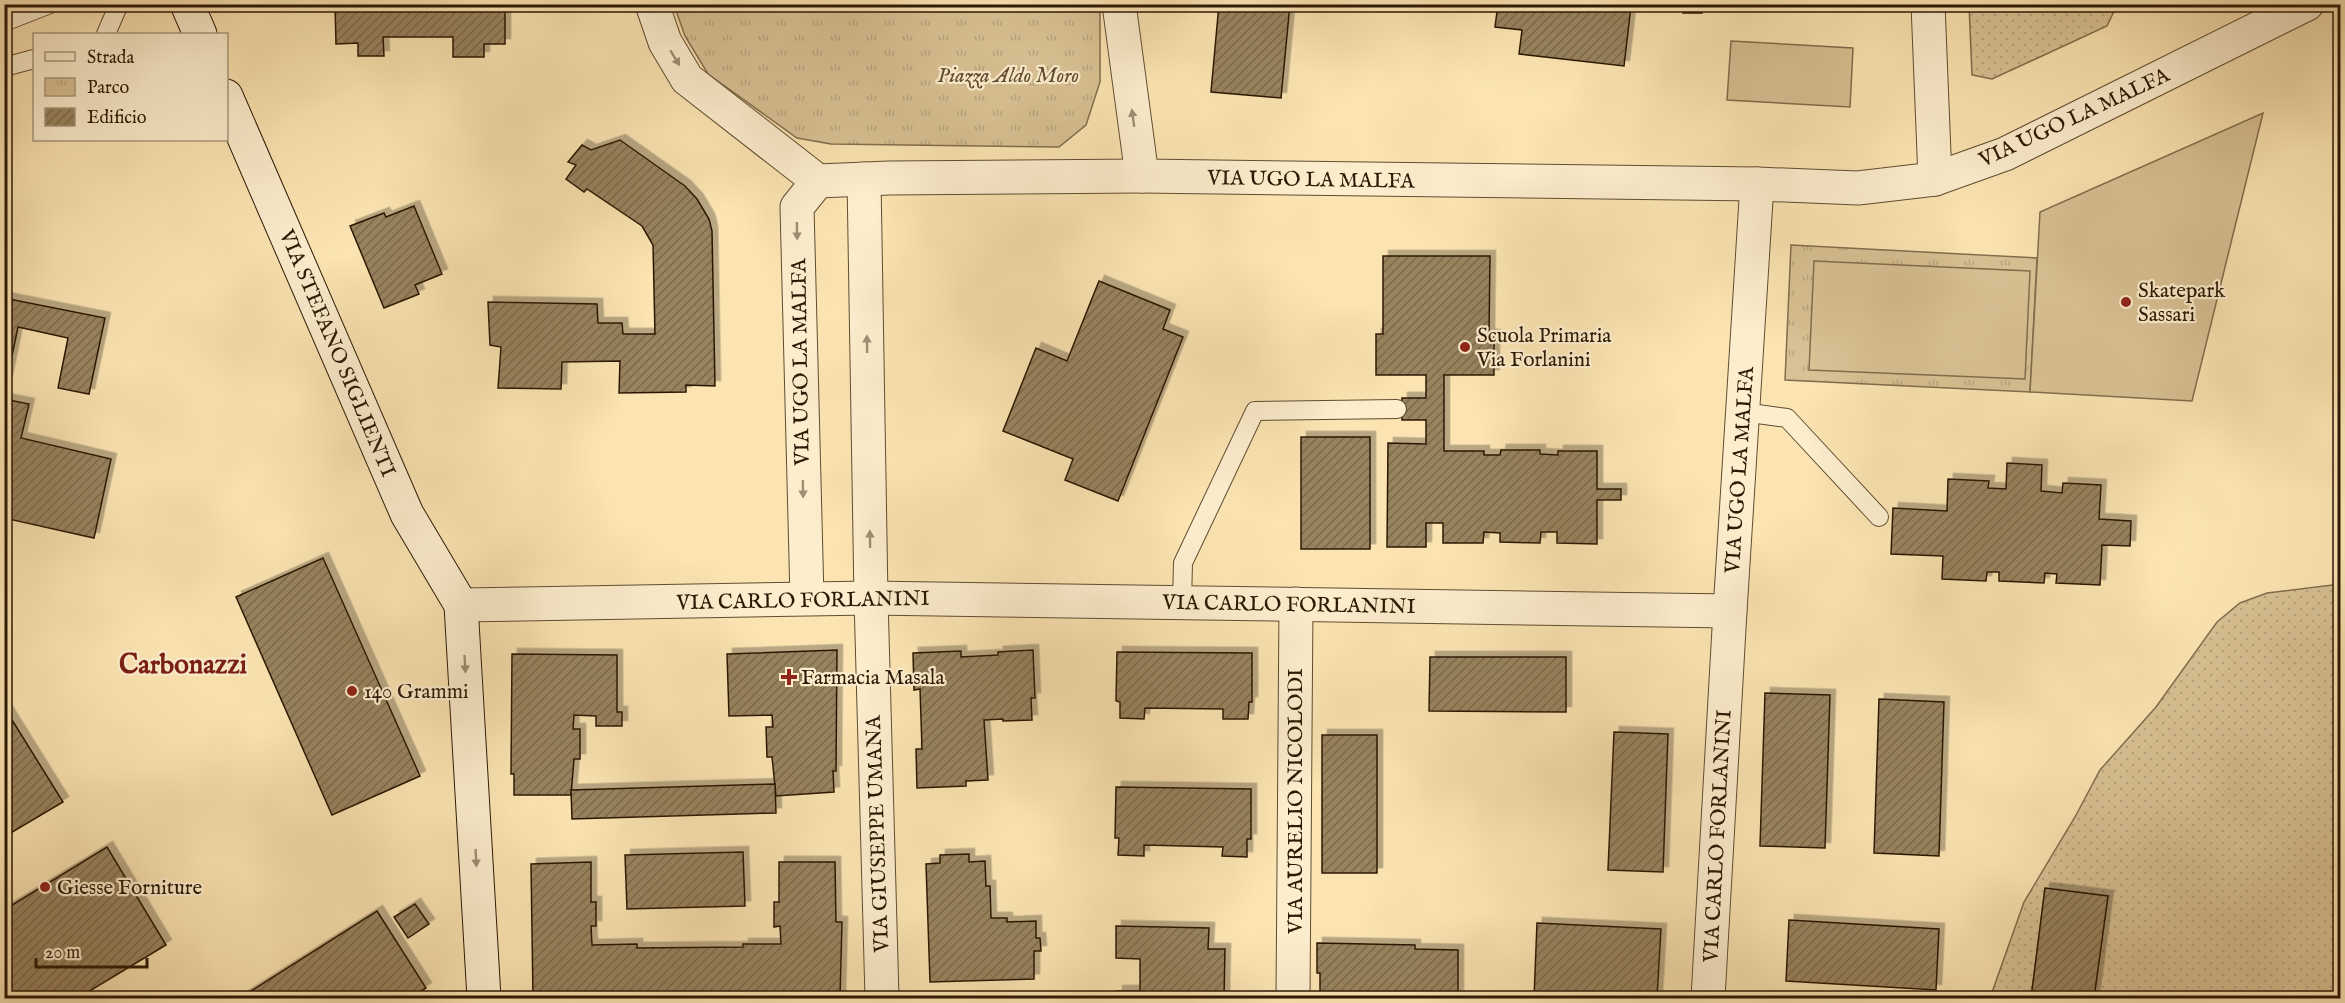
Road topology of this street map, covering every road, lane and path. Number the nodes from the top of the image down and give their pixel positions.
1 (50, 4) edge
2 (119, 4) edge
3 (652, 4) edge
4 (1119, 4) edge
5 (1928, 4) edge
6 (2307, 4) edge
7 (4, 22) edge
8 (106, 33) edge
9 (33, 59) edge
10 (4, 67) edge
11 (228, 101) edge
12 (1142, 176) junction
13 (864, 179) junction
14 (1935, 179) junction
15 (818, 181) junction
16 (1757, 184) junction
17 (1397, 409) dead end
18 (1743, 412) junction
19 (1879, 517) dead end
20 (807, 598) junction
21 (871, 598) junction
22 (1182, 602) junction
23 (1296, 604) junction
24 (461, 605) junction
25 (1730, 611) junction
26 (484, 999) edge
27 (882, 999) edge
28 (1293, 999) edge
29 (1708, 999) edge

1 - 7 lane
2 - 8 lane
3 -> 15 street
12 -> 4 street
5 - 14 street
6 - 14 street, VIA UGO LA MALFA
9 - 10 lane
11 - 24 street, VIA STEFANO SIGLIENTI
12 - 13 street, VIA UGO LA MALFA
12 - 16 street, VIA UGO LA MALFA
13 - 15 street, VIA UGO LA MALFA
21 -> 13 street
14 - 16 street, VIA UGO LA MALFA
15 -> 20 street, VIA UGO LA MALFA
16 - 18 street, VIA UGO LA MALFA
17 - 22 lane
18 - 19 lane
18 - 25 street, VIA UGO LA MALFA
20 - 21 street, VIA CARLO FORLANINI
20 - 24 street, VIA CARLO FORLANINI
21 - 22 street, VIA CARLO FORLANINI
21 - 27 street, VIA GIUSEPPE UMANA
22 - 23 street, VIA CARLO FORLANINI
23 - 25 street, VIA CARLO FORLANINI
23 - 28 street, VIA AURELIO NICOLODI
24 -> 26 street
25 - 29 street, VIA CARLO FORLANINI

